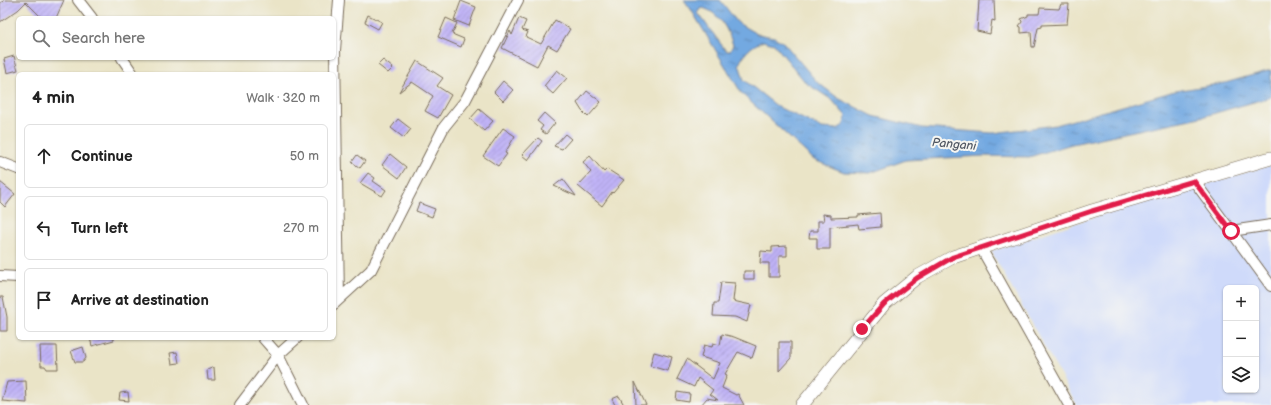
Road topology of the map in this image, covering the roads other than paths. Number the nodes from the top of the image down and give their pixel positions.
1 (78, 0) edge
2 (339, 0) edge
3 (518, 0) edge
4 (90, 16) edge
5 (336, 38) edge
6 (123, 60) edge
7 (335, 60) edge
8 (132, 72) edge
9 (335, 72) edge
10 (1271, 158) edge
11 (0, 162) edge
12 (16, 168) edge
13 (1194, 181) junction
14 (1271, 225) edge
15 (1231, 231) junction
16 (981, 248) junction
17 (0, 276) edge
18 (16, 278) edge
19 (1271, 286) edge
20 (336, 302) edge
21 (265, 340) edge
22 (295, 340) edge
23 (278, 355) junction
24 (240, 405) edge
25 (304, 405) edge
26 (802, 405) edge
27 (1069, 405) edge

1 - 4 street
2 - 5 street
3 - 20 street
6 - 8 street
7 - 9 street
10 - 13 main road
11 - 12 street
13 - 15 street
13 - 16 main road
14 - 15 street
15 - 19 street
16 - 26 main road
16 - 27 street
17 - 18 street
21 - 23 street
22 - 23 street
23 - 24 street
23 - 25 street

